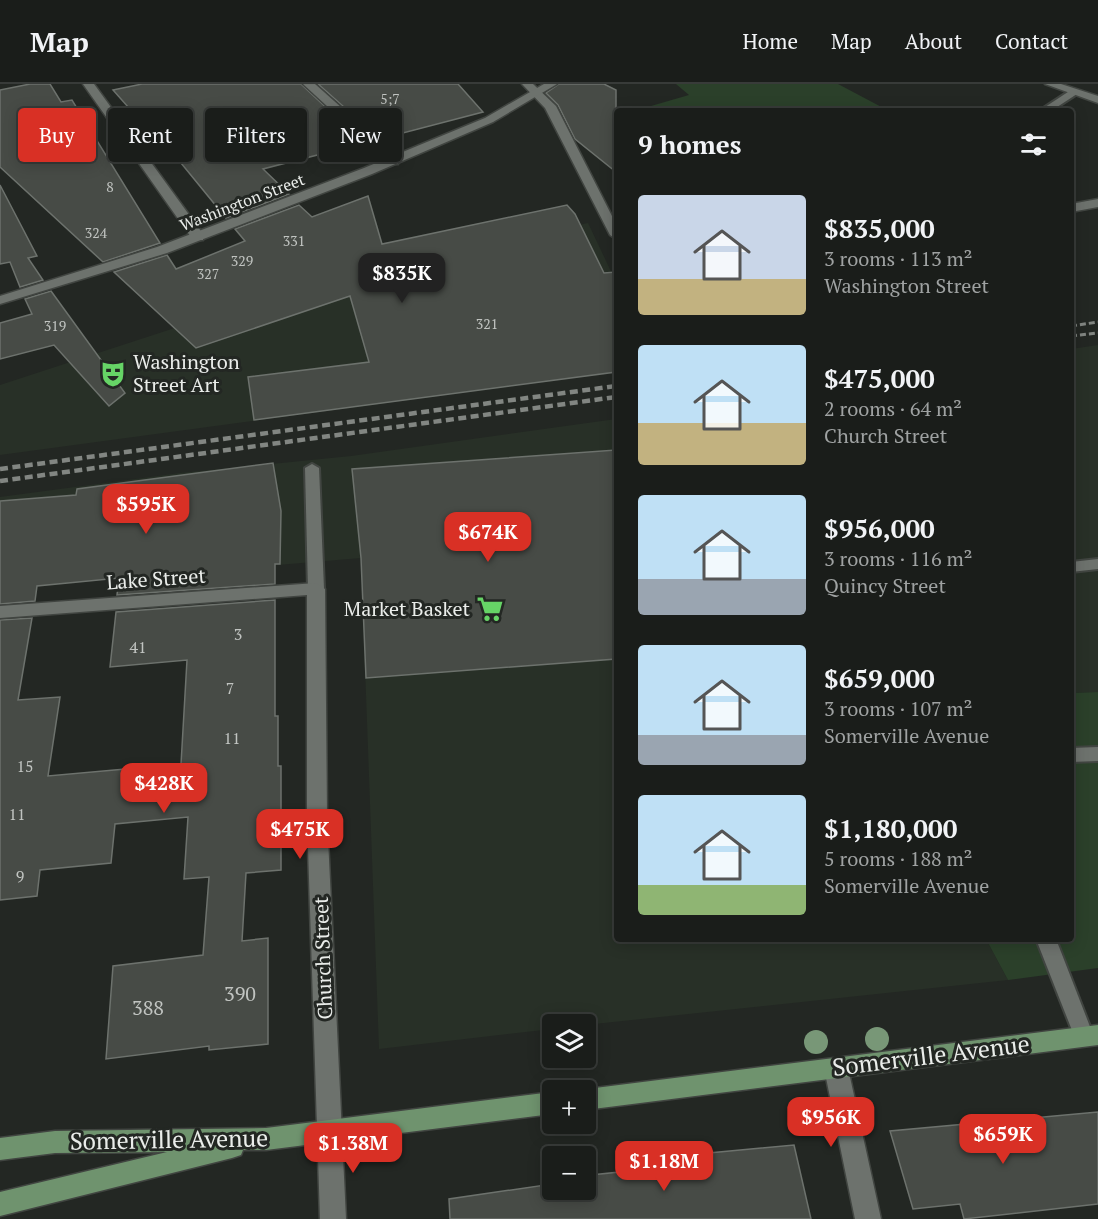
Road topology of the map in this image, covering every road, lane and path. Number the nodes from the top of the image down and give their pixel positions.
1 (88, 84) edge
2 (308, 84) edge
3 (527, 84) edge
4 (552, 84) edge
5 (1050, 84) edge
6 (537, 92) junction
7 (1076, 92) junction
8 (1098, 99) edge
9 (335, 108) edge
10 (1049, 108) edge
11 (402, 158) edge
12 (391, 162) edge
13 (1098, 202) edge
14 (1074, 207) edge
15 (614, 231) edge
16 (198, 237) junction
17 (0, 300) edge
18 (312, 468) dead end
19 (1098, 564) edge
20 (1074, 567) edge
21 (316, 589) junction
22 (0, 612) edge
23 (1098, 754) edge
24 (1074, 755) edge
25 (1047, 942) edge
26 (1091, 1036) edge
27 (836, 1068) junction
28 (596, 1098) edge
29 (542, 1104) edge
30 (329, 1131) junction
31 (266, 1139) junction
32 (0, 1149) edge
33 (0, 1204) edge
34 (333, 1219) edge
35 (868, 1219) edge

1 - 16 street
2 - 9 street
3 - 6 street
4 - 6 street, Washington Street
5 - 7 street
6 - 11 street, Washington Street
6 - 15 street
7 - 8 street
7 - 10 lane
12 - 16 street, Washington Street
13 - 14 street
16 - 17 street, Washington Street
18 - 21 lane
19 - 20 lane
21 - 22 street, Lake Street
21 - 30 street, Church Street
23 - 24 lane
25 - 26 lane
26 - 27 main road, Somerville Avenue
27 - 28 main road, Somerville Avenue
27 - 35 street
29 - 30 main road, Somerville Avenue
30 - 31 main road, Somerville Avenue
30 - 34 street, Church Street
31 - 32 main road, Somerville Avenue
31 - 33 main road

